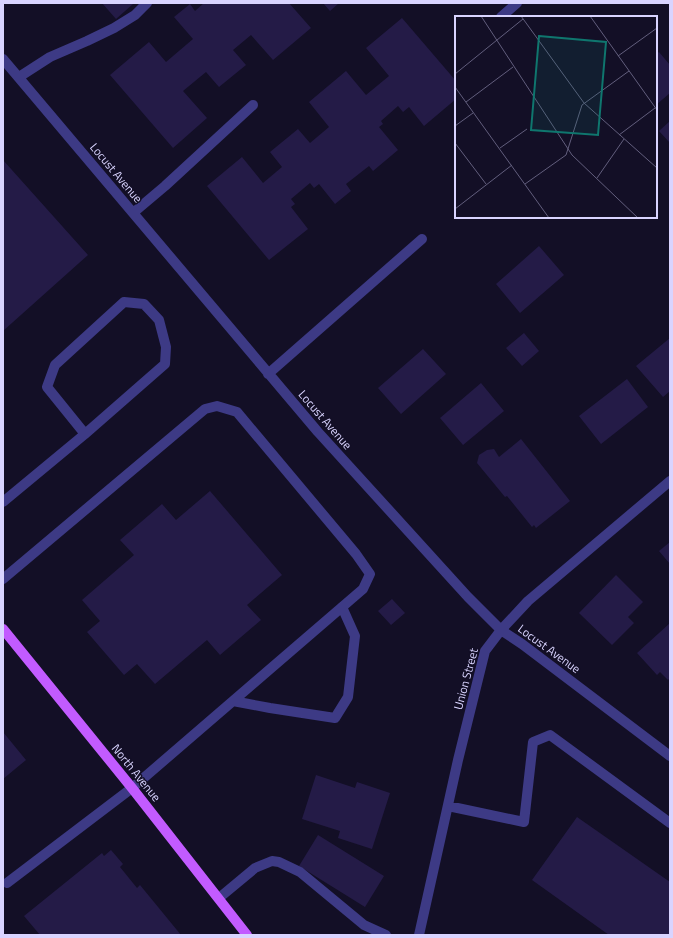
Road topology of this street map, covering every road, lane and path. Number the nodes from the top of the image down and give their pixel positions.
1 (147, 3) edge
2 (517, 3) edge
3 (502, 16) edge
4 (3, 59) edge
5 (19, 77) junction
6 (253, 104) dead end
7 (133, 213) junction
8 (422, 239) dead end
9 (268, 374) junction
10 (85, 434) junction
11 (670, 481) edge
12 (3, 502) edge
13 (3, 579) edge
14 (342, 607) junction
15 (3, 628) edge
16 (501, 630) junction
17 (233, 701) junction
18 (670, 756) edge
19 (132, 788) junction
20 (448, 806) junction
21 (670, 823) edge
22 (7, 883) dead end
23 (219, 898) junction
24 (248, 935) edge
25 (386, 935) edge
26 (419, 935) edge

1 - 5 street
2 - 3 street
4 - 5 street, Locust Avenue
5 - 7 street, Locust Avenue
6 - 7 street
7 - 9 street, Locust Avenue
8 - 9 street
9 - 16 street, Locust Avenue
10 - 10 street
10 - 12 street
11 - 16 street, Union Street
13 - 14 street
14 - 17 street
14 - 17 street
15 - 19 main road, North Avenue
16 - 18 street, Locust Avenue
16 - 20 street, Union Street
17 - 19 street
19 - 22 street
19 - 23 main road, North Avenue
20 - 21 street
20 - 26 street, Union Street
23 - 24 main road, North Avenue
23 - 25 street

